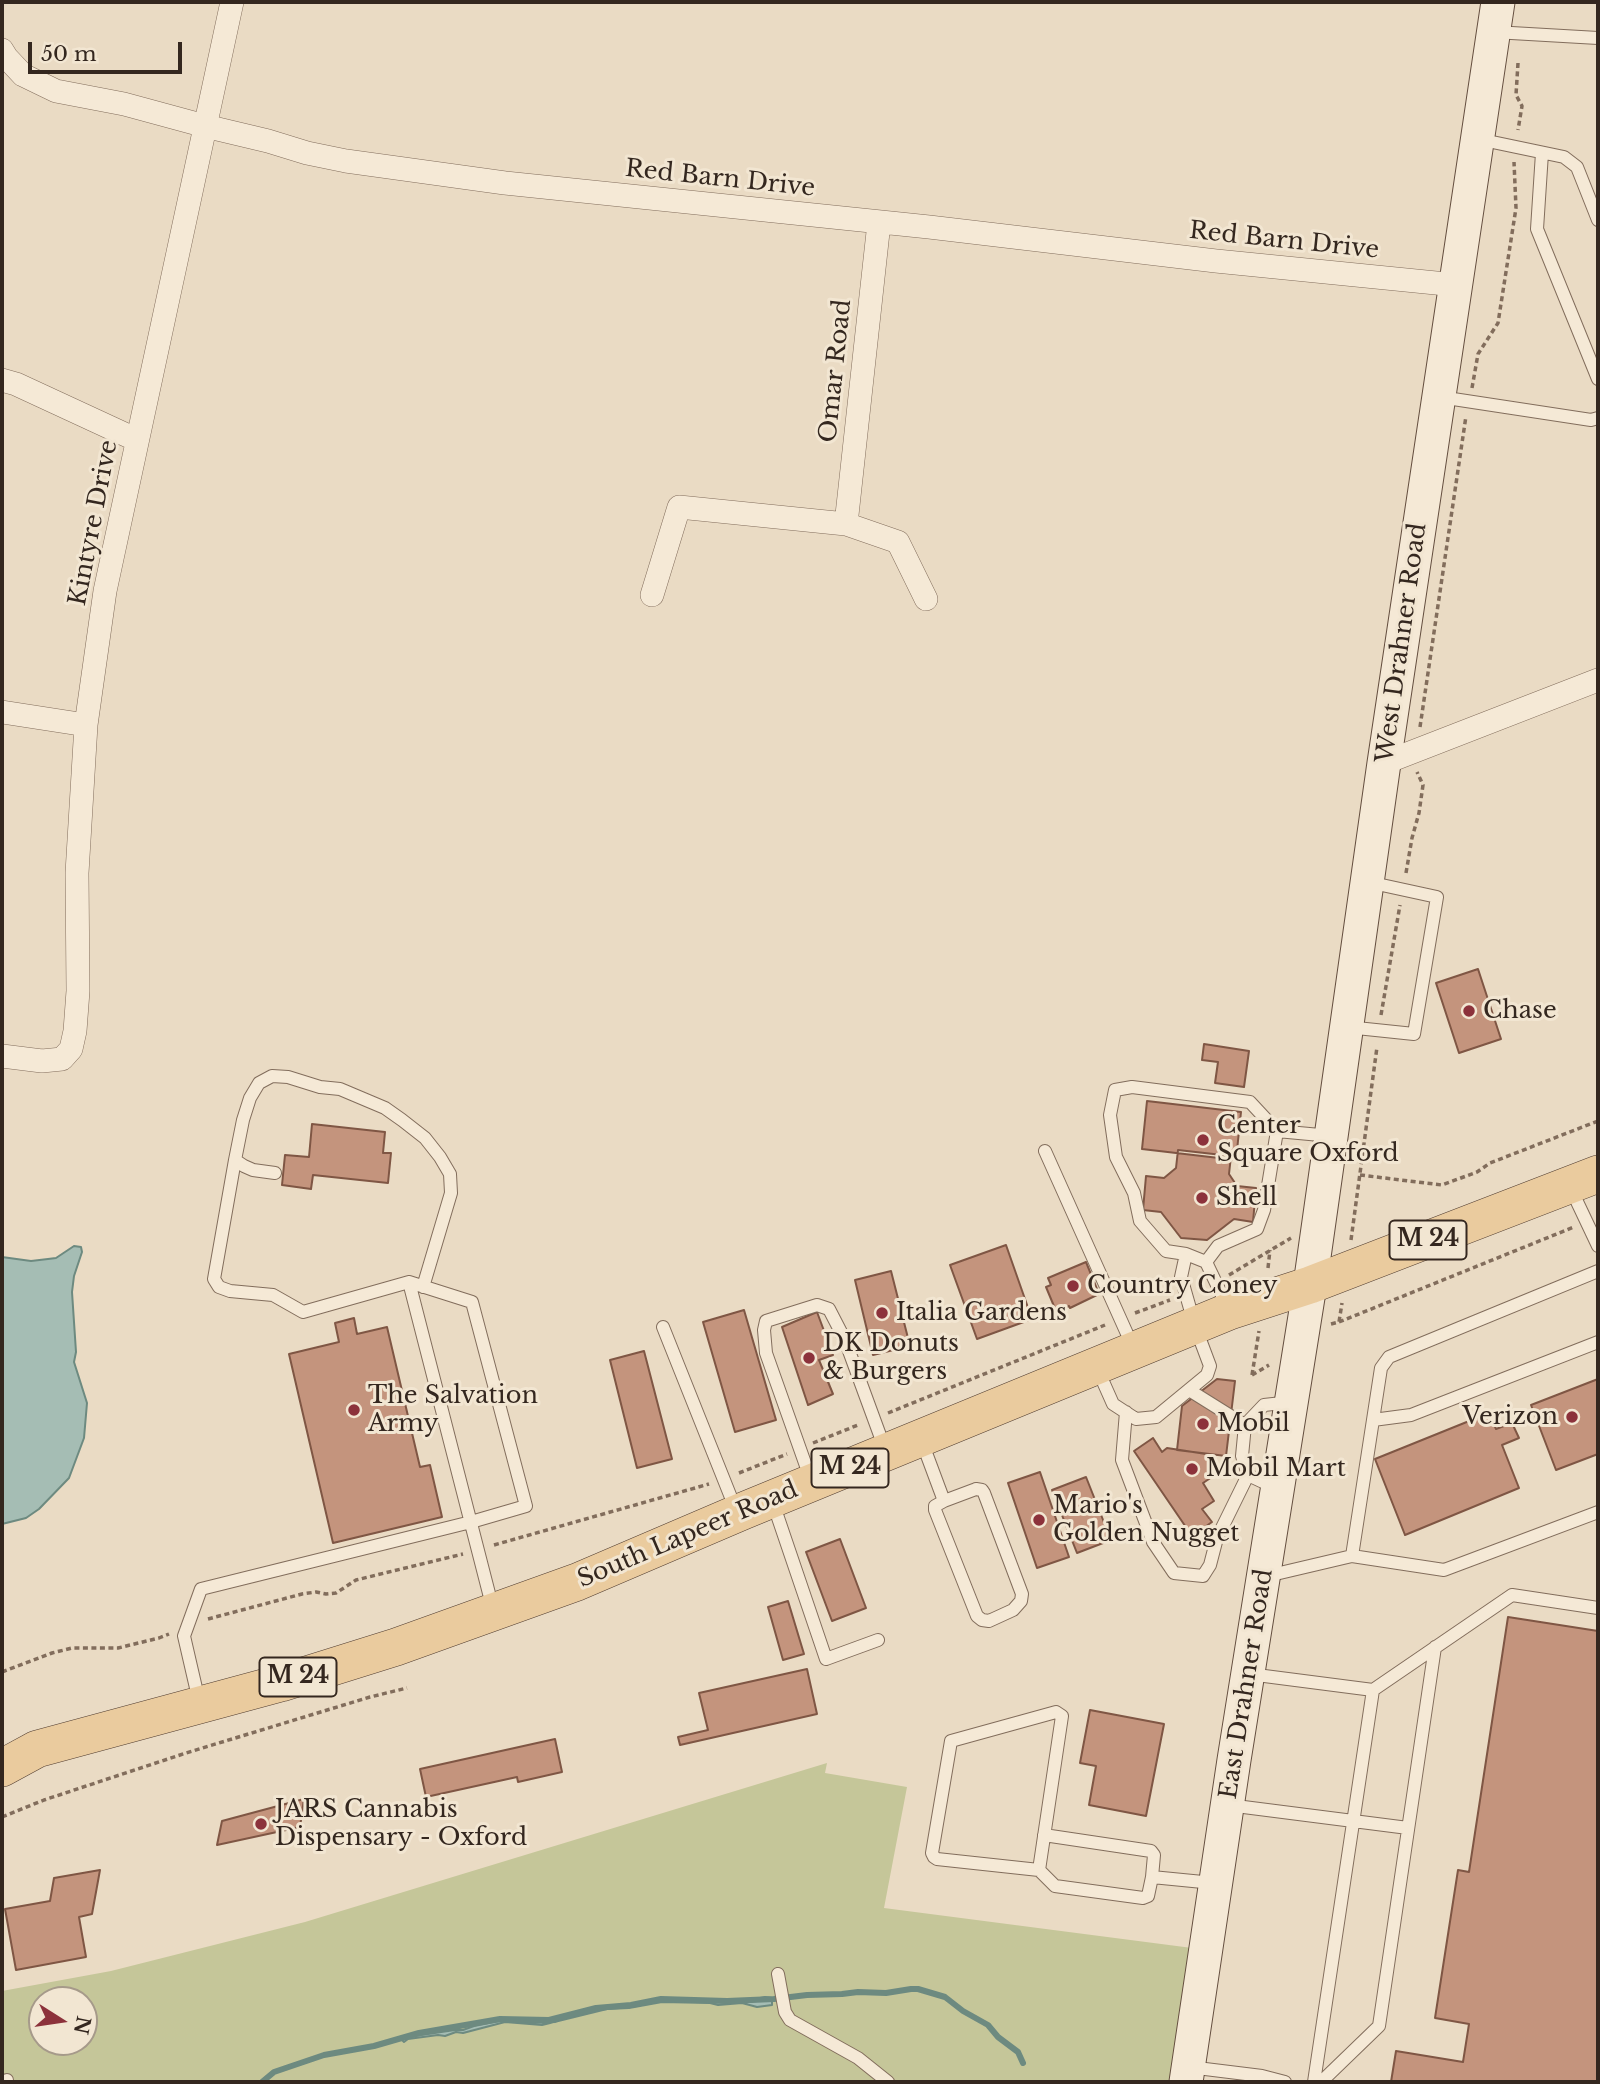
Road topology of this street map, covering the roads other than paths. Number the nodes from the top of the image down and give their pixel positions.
1 (232, 2) edge
2 (1504, 22) edge
3 (1598, 38) edge
4 (2, 50) edge
5 (205, 126) junction
6 (1478, 138) junction
7 (1542, 153) junction
8 (1598, 220) edge
9 (878, 223) junction
10 (1455, 285) junction
11 (1598, 379) edge
12 (2, 380) edge
13 (1454, 399) junction
14 (1598, 418) edge
15 (137, 440) junction
16 (846, 524) junction
17 (652, 595) dead end
18 (926, 599) dead end
19 (1598, 680) edge
20 (2, 712) edge
21 (86, 725) junction
22 (1384, 762) junction
23 (1367, 882) junction
24 (1363, 1029) junction
25 (2, 1056) edge
26 (1278, 1131) junction
27 (1332, 1136) junction
28 (1045, 1151) dead end
29 (235, 1160) junction
30 (275, 1173) dead end
31 (1584, 1180) edge
32 (1598, 1245) edge
33 (1186, 1254) junction
34 (1206, 1262) junction
35 (1598, 1271) edge
36 (409, 1282) junction
37 (1310, 1285) junction
38 (423, 1287) junction
39 (1223, 1296) junction
40 (1190, 1310) junction
41 (663, 1327) dead end
42 (1128, 1335) junction
43 (1598, 1342) edge
44 (1096, 1366) junction
45 (1189, 1390) junction
46 (1292, 1402) junction
47 (1126, 1412) junction
48 (1373, 1420) junction
49 (1245, 1425) junction
50 (921, 1438) junction
51 (886, 1453) junction
52 (1263, 1482) junction
53 (812, 1483) junction
54 (772, 1500) junction
55 (944, 1501) junction
56 (1598, 1512) edge
57 (737, 1514) junction
58 (471, 1522) junction
59 (1353, 1556) junction
60 (1264, 1577) junction
61 (1598, 1608) edge
62 (494, 1612) junction
63 (878, 1640) dead end
64 (1435, 1647) junction
65 (1248, 1674) junction
66 (1373, 1690) junction
67 (199, 1704) junction
68 (19, 1749) edge
69 (2, 1768) edge
70 (1228, 1805) junction
71 (1353, 1822) junction
72 (1408, 1828) junction
73 (1044, 1835) junction
74 (1039, 1870) junction
75 (1152, 1877) junction
76 (1217, 1883) junction
77 (778, 1974) dead end
78 (1188, 2074) edge
79 (888, 2082) edge
80 (1284, 2082) edge
81 (1314, 2082) edge
82 (1321, 2082) edge

1 - 5 street, Kintyre Drive
2 - 3 lane
2 - 6 street, West Drahner Road
4 - 5 street, Red Barn Drive
5 - 9 street, Red Barn Drive
5 - 15 street, Kintyre Drive
6 - 7 lane
6 - 10 street, West Drahner Road
7 - 8 lane
7 - 11 lane
9 - 10 street, Red Barn Drive
9 - 16 street, Omar Road
10 - 13 street, West Drahner Road
12 - 15 street
13 - 14 lane
13 - 22 street, West Drahner Road
15 - 21 street, Kintyre Drive
16 - 17 street
16 - 18 street
19 - 22 street
20 - 21 street
21 - 25 street, Kintyre Drive
22 - 23 street, West Drahner Road
23 - 24 street, West Drahner Road
23 - 24 lane
24 - 27 street, West Drahner Road
26 - 27 lane
26 - 33 lane
26 - 34 lane
27 - 37 street, West Drahner Road
28 - 42 lane
29 - 30 lane
29 - 36 lane
29 - 38 lane
31 - 32 lane
31 - 37 main road, South Lapeer Road / M 24
33 - 34 lane
33 - 40 lane
34 - 39 lane
35 - 48 lane
36 - 38 lane
36 - 58 lane
37 - 39 main road, South Lapeer Road / M 24
37 - 46 street, East Drahner Road
38 - 58 lane
39 - 40 main road, South Lapeer Road / M 24
40 - 42 main road, South Lapeer Road / M 24
40 - 45 lane
41 - 57 lane
42 - 44 main road, South Lapeer Road / M 24
43 - 48 lane
44 - 47 lane
44 - 50 main road, South Lapeer Road / M 24
45 - 47 lane
45 - 49 lane
46 - 49 lane
46 - 52 street, East Drahner Road
47 - 52 lane
48 - 59 lane
49 - 52 lane
50 - 51 main road, South Lapeer Road / M 24
50 - 55 lane
51 - 53 main road, South Lapeer Road / M 24
51 - 53 lane
52 - 60 street, East Drahner Road
53 - 54 main road, South Lapeer Road / M 24
54 - 57 main road, South Lapeer Road / M 24
54 - 63 lane
55 - 55 lane
56 - 59 lane
57 - 62 main road, South Lapeer Road / M 24
58 - 62 lane
58 - 67 lane
59 - 60 lane
60 - 65 street, East Drahner Road
61 - 64 lane
62 - 67 main road, South Lapeer Road / M 24
64 - 66 lane
64 - 72 lane
65 - 66 lane
65 - 70 street, East Drahner Road
66 - 71 lane
67 - 68 main road, South Lapeer Road / M 24
68 - 69 main road, South Lapeer Road / M 24
70 - 71 lane
70 - 76 street, East Drahner Road
71 - 72 lane
71 - 81 lane
72 - 82 lane
73 - 74 lane
73 - 74 lane
73 - 75 lane
74 - 75 lane
75 - 76 lane
76 - 78 street, East Drahner Road
77 - 79 lane
78 - 80 lane

